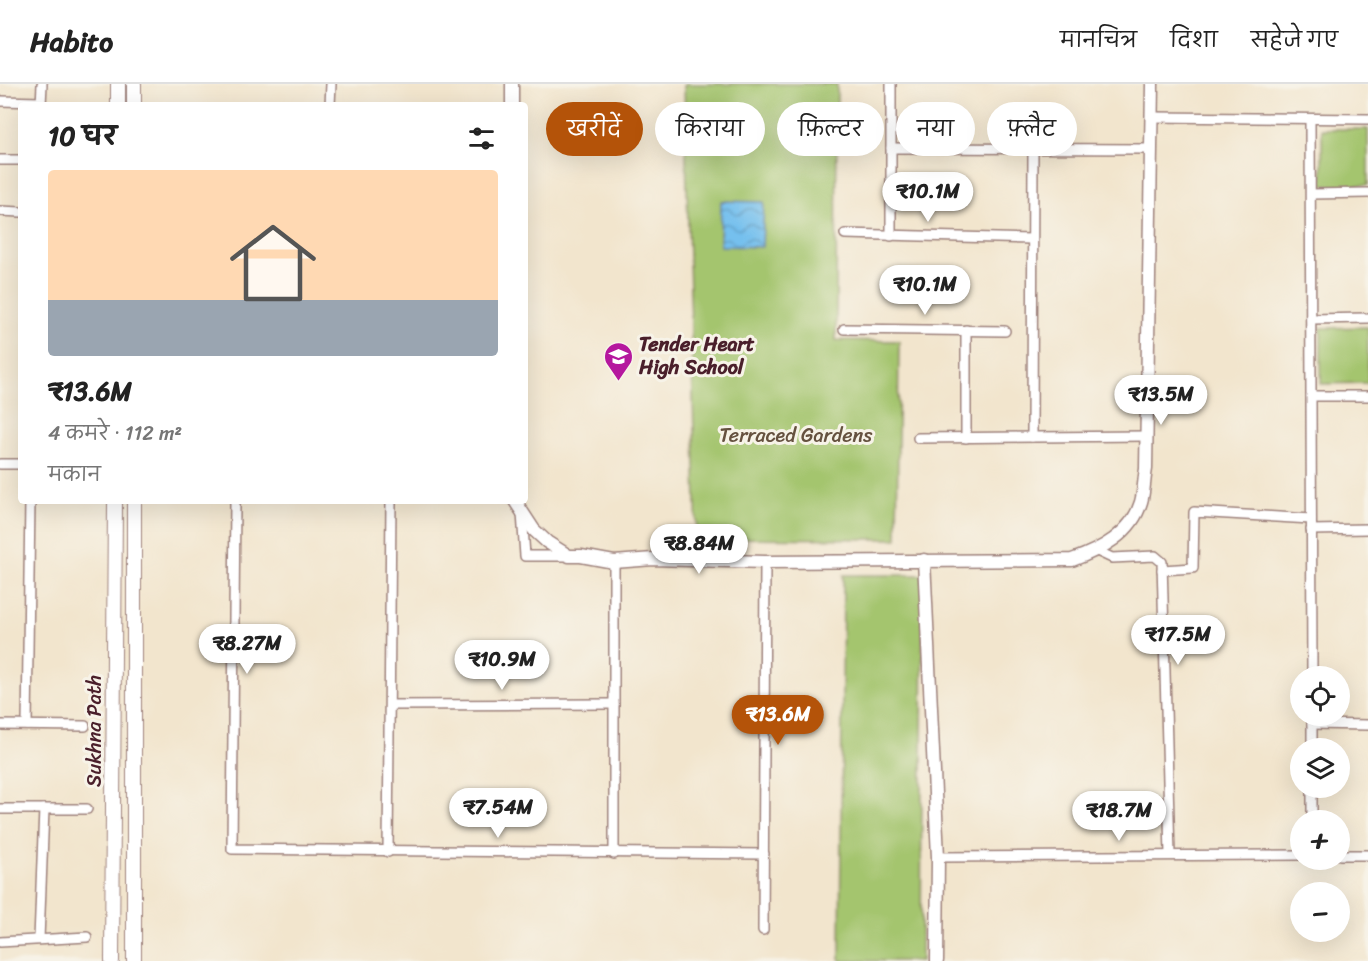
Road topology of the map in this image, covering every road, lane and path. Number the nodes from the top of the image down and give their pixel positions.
1 (42, 84) edge
2 (118, 84) edge
3 (134, 84) edge
4 (331, 84) edge
5 (512, 84) edge
6 (891, 84) edge
7 (1152, 84) edge
8 (0, 100) edge
9 (20, 102) edge
10 (41, 102) edge
11 (118, 102) edge
12 (134, 102) edge
13 (330, 102) edge
14 (512, 102) edge
15 (1152, 117) junction
16 (1310, 119) junction
17 (1368, 119) edge
18 (891, 148) junction
19 (987, 149) edge
20 (1077, 149) edge
21 (1151, 149) junction
22 (1032, 156) edge
23 (0, 160) edge
24 (18, 160) edge
25 (1368, 193) edge
26 (1311, 194) junction
27 (0, 211) edge
28 (18, 212) edge
29 (845, 234) dead end
30 (891, 236) junction
31 (1032, 239) junction
32 (1368, 318) edge
33 (1311, 319) junction
34 (844, 329) dead end
35 (966, 330) junction
36 (1005, 331) dead end
37 (1311, 396) junction
38 (1368, 396) edge
39 (1146, 436) junction
40 (1032, 437) junction
41 (918, 438) dead end
42 (966, 438) junction
43 (0, 464) edge
44 (18, 464) edge
45 (30, 504) edge
46 (115, 504) edge
47 (134, 504) edge
48 (235, 504) edge
49 (391, 504) edge
50 (517, 504) edge
51 (522, 513) junction
52 (1311, 519) junction
53 (1368, 529) edge
54 (1311, 530) junction
55 (1097, 550) junction
56 (568, 556) junction
57 (924, 560) junction
58 (614, 562) junction
59 (765, 562) junction
60 (1162, 570) junction
61 (1312, 666) edge
62 (614, 704) junction
63 (390, 705) junction
64 (1350, 723) edge
65 (1368, 724) edge
66 (0, 725) edge
67 (27, 725) junction
68 (85, 726) dead end
69 (0, 809) edge
70 (44, 809) junction
71 (87, 809) dead end
72 (388, 852) junction
73 (614, 854) junction
74 (764, 854) junction
75 (1170, 855) junction
76 (1290, 855) edge
77 (1350, 855) edge
78 (1368, 855) edge
79 (938, 857) junction
80 (763, 930) dead end
81 (87, 937) dead end
82 (39, 939) junction
83 (0, 942) edge
84 (112, 961) edge
85 (134, 961) edge
86 (937, 961) edge

1 - 10 street
2 - 11 main road
3 - 12 main road
4 - 13 street
5 - 14 street
6 - 18 street
7 - 15 street
8 - 9 street
15 - 16 street
15 - 21 street
16 - 17 street
16 - 26 street
18 - 19 street
18 - 30 street
20 - 21 street
21 - 39 street
22 - 31 street
23 - 24 street
25 - 26 street
26 - 33 street
27 - 28 street
29 - 30 street
30 - 31 street
31 - 40 street
32 - 33 street
33 - 37 street
34 - 35 street
35 - 36 street
35 - 42 street
37 - 38 street
37 - 52 street
39 - 40 street
39 - 55 street
40 - 42 street
41 - 42 street
43 - 44 street
45 - 67 street
46 - 84 main road, Sukhna Path
47 - 85 main road, Sukhna Path
48 - 72 street
49 - 63 street
50 - 51 street
51 - 56 street
51 - 56 street
52 - 54 street
52 - 60 street
53 - 54 street
54 - 61 street
55 - 57 street
55 - 60 street
56 - 58 street
57 - 59 street
57 - 79 street
58 - 59 street
58 - 62 street
59 - 74 street
60 - 75 street
62 - 63 street
62 - 73 street
63 - 72 street
64 - 65 street
66 - 67 street
67 - 68 street
69 - 70 street
70 - 71 street
70 - 82 street
72 - 73 street
73 - 74 street
74 - 80 street
75 - 76 street
75 - 79 street
77 - 78 street
79 - 86 street
81 - 82 street
82 - 83 street

